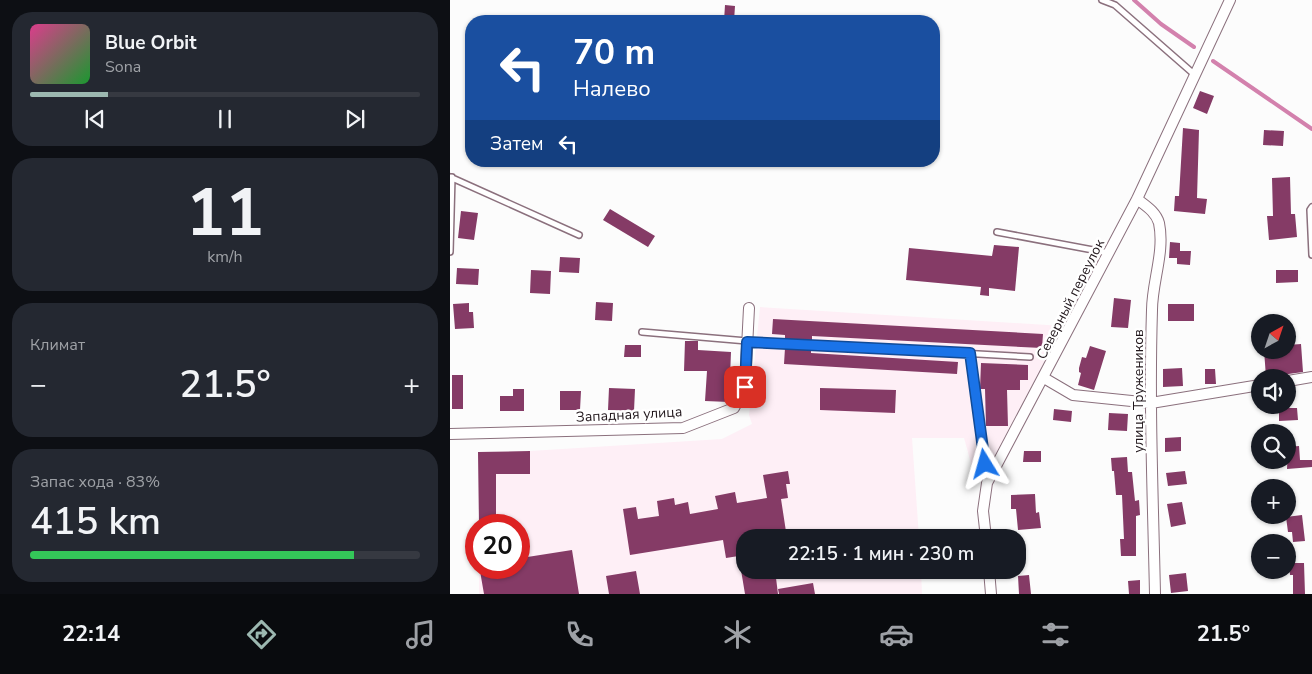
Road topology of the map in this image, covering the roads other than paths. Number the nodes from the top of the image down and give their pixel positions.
1 (1102, 0) edge
2 (1230, 0) edge
3 (1195, 74) junction
4 (451, 177) edge
5 (1137, 199) junction
6 (1311, 209) edge
7 (997, 232) dead end
8 (579, 235) dead end
9 (450, 252) edge
10 (1109, 253) junction
11 (1312, 255) edge
12 (749, 308) dead end
13 (642, 332) dead end
14 (747, 342) junction
15 (970, 353) junction
16 (1030, 357) dead end
17 (1312, 377) edge
18 (1044, 378) junction
19 (1296, 380) edge
20 (1251, 386) edge
21 (1151, 403) junction
22 (450, 434) edge
23 (987, 482) junction
24 (985, 529) edge
25 (990, 579) edge
26 (991, 594) edge
27 (1155, 594) edge

1 - 3 lane
2 - 3 street, Северный переулок
3 - 5 street, Северный переулок
4 - 8 lane
4 - 9 lane
5 - 10 street, Северный переулок
5 - 21 street, улица Тружеников
6 - 11 lane
7 - 10 lane
10 - 18 street, Северный переулок
12 - 14 street, Западная улица
13 - 14 lane
14 - 15 lane
14 - 22 street, Западная улица
15 - 16 lane
15 - 23 lane
17 - 19 street
18 - 21 street
18 - 23 street, Северный переулок
20 - 21 street
21 - 27 street, улица Тружеников
23 - 24 street, Северный переулок
25 - 26 street

